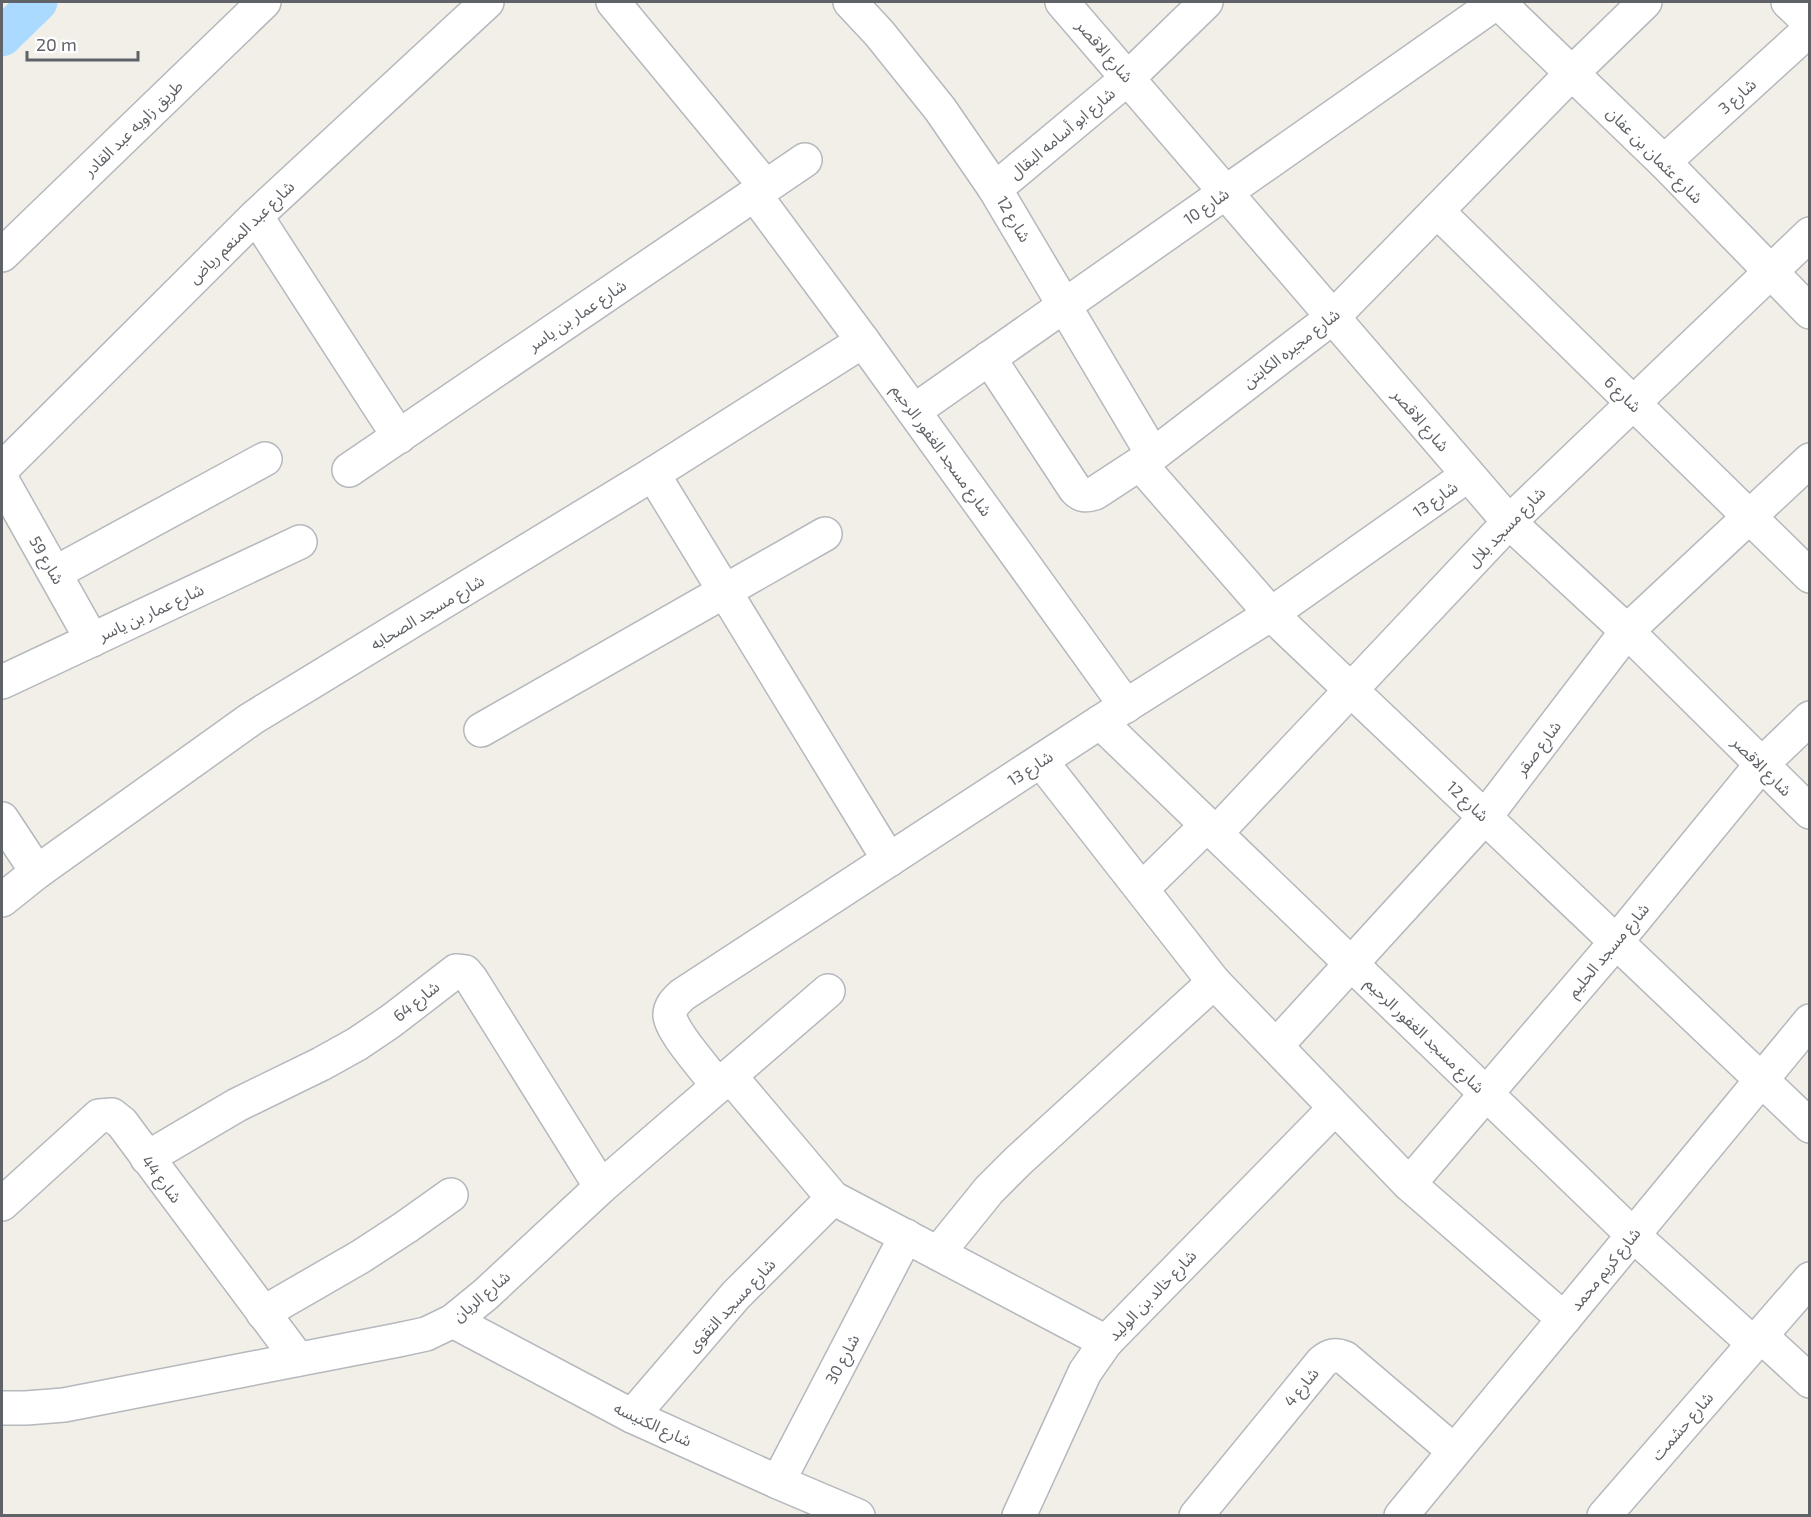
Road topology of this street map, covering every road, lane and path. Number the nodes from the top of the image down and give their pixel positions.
1 (264, 2) edge
2 (487, 2) edge
3 (613, 2) edge
4 (849, 2) edge
5 (1062, 2) edge
6 (1206, 2) edge
7 (1498, 2) edge
8 (1645, 2) edge
9 (1788, 2) edge
10 (1809, 23) edge
11 (1809, 29) edge
12 (1572, 73) junction
13 (1128, 78) junction
14 (805, 160) dead end
15 (1664, 162) junction
16 (995, 189) junction
17 (760, 191) junction
18 (1226, 192) junction
19 (1437, 211) junction
20 (256, 216) junction
21 (1809, 234) edge
22 (2, 255) edge
23 (1770, 271) junction
24 (1065, 306) junction
25 (1809, 312) edge
26 (1333, 317) junction
27 (863, 341) junction
28 (989, 358) junction
29 (1633, 403) junction
30 (914, 411) junction
31 (399, 437) junction
32 (265, 459) dead end
33 (1146, 459) junction
34 (1809, 460) edge
35 (2, 469) edge
36 (349, 470) dead end
37 (653, 474) junction
38 (1468, 475) junction
39 (2, 480) edge
40 (1749, 517) junction
41 (1509, 522) junction
42 (825, 534) dead end
43 (300, 542) dead end
44 (55, 573) junction
45 (1809, 576) edge
46 (725, 591) junction
47 (1271, 614) junction
48 (1627, 631) junction
49 (92, 640) junction
50 (2, 682) edge
51 (1352, 691) junction
52 (1113, 714) junction
53 (1809, 718) edge
54 (481, 730) dead end
55 (1041, 761) junction
56 (1761, 765) junction
57 (1809, 812) edge
58 (1485, 817) junction
59 (2, 819) edge
60 (1212, 829) junction
61 (889, 860) junction
62 (37, 873) junction
63 (1142, 889) junction
64 (2, 900) edge
65 (1616, 942) junction
66 (1352, 964) junction
67 (1214, 982) junction
68 (828, 991) dead end
69 (1809, 1021) edge
70 (1276, 1046) junction
71 (1761, 1080) junction
72 (724, 1081) junction
73 (1487, 1094) junction
74 (1335, 1108) junction
75 (1809, 1126) edge
76 (147, 1158) junction
77 (1409, 1184) junction
78 (601, 1187) junction
79 (451, 1194) dead end
80 (833, 1198) junction
81 (2, 1204) edge
82 (1633, 1235) junction
83 (906, 1236) junction
84 (938, 1253) junction
85 (1809, 1279) edge
86 (263, 1313) junction
87 (1564, 1319) junction
88 (453, 1321) junction
89 (1757, 1340) junction
90 (1106, 1342) junction
91 (298, 1359) junction
92 (1809, 1381) edge
93 (2, 1408) edge
94 (632, 1416) junction
95 (1454, 1452) junction
96 (778, 1482) junction
97 (841, 1512) edge
98 (1019, 1515) edge
99 (1196, 1515) edge
100 (1401, 1515) edge
101 (1604, 1515) edge

1 - 22 street, طريق زاويه عبد القادر
2 - 20 street, شارع عبد المنعم رياض
3 - 17 street, شارع مسجد الغفور الرحيم
4 - 16 street, شارع 12
5 - 13 street, شارع الاقصر
6 - 13 street, شارع ابو أسامه البقال
7 - 12 street, شارع عثمان بن عفان
7 - 18 street, شارع 10
8 - 12 street, شارع مجيره الكابتن
9 - 10 street
11 - 15 street, شارع 3
12 - 15 street, شارع عثمان بن عفان
12 - 19 street, شارع مجيره الكابتن
13 - 16 street, شارع ابو أسامه البقال
13 - 18 street, شارع الاقصر
14 - 17 street, شارع عمار بن ياسر
15 - 23 street, شارع عثمان بن عفان
16 - 24 street, شارع 12
17 - 27 street, شارع مسجد الغفور الرحيم
17 - 31 street, شارع عمار بن ياسر
18 - 24 street, شارع 10
18 - 26 street, شارع الاقصر
19 - 26 street, شارع مجيره الكابتن
19 - 29 street, شارع 6
20 - 31 street
20 - 35 street, شارع عبد المنعم رياض
21 - 23 street, شارع مسجد بلال
23 - 25 street, شارع عثمان بن عفان
23 - 29 street, شارع مسجد بلال
24 - 28 street, شارع 10
24 - 33 street, شارع 12
26 - 33 street, شارع مجيره الكابتن
26 - 38 street, شارع الاقصر
27 - 30 street, شارع مسجد الغفور الرحيم
27 - 37 street, شارع مسجد الصحابه
28 - 30 street, شارع 10
28 - 33 street, شارع مجيره الكابتن
29 - 40 street, شارع 6
29 - 41 street, شارع مسجد بلال
30 - 52 street, شارع مسجد الغفور الرحيم
31 - 36 street, شارع عمار بن ياسر
32 - 44 street
33 - 47 street, شارع 12
34 - 40 street, شارع صقر
37 - 46 street
37 - 62 street, شارع مسجد الصحابه
38 - 41 street, شارع الاقصر
38 - 47 street, شارع 13
39 - 44 street, شارع 59
40 - 45 street, شارع 6
40 - 48 street, شارع صقر
41 - 48 street, شارع الاقصر
41 - 51 street, شارع مسجد بلال
42 - 46 street
43 - 49 street, شارع عمار بن ياسر
44 - 49 street, شارع 59
46 - 54 street
46 - 61 street
47 - 51 street, شارع 12
47 - 52 street, شارع 13
48 - 56 street, شارع الاقصر
48 - 58 street, شارع صقر
49 - 50 street, شارع عمار بن ياسر
51 - 58 street, شارع 12
51 - 60 street, شارع مسجد بلال
52 - 55 street, شارع 13
52 - 60 street, شارع مسجد الغفور الرحيم
53 - 56 street, شارع مسجد الحليم
55 - 61 street, شارع 13
55 - 63 street
56 - 57 street, شارع الاقصر
56 - 65 street, شارع مسجد الحليم
58 - 65 street, شارع 12
58 - 66 street, شارع صقر
59 - 62 street
60 - 63 street, شارع مسجد بلال
60 - 66 street, شارع مسجد الغفور الرحيم
61 - 72 street, شارع 13
62 - 64 street, شارع مسجد الصحابه
63 - 67 street
65 - 71 street, شارع 12
65 - 73 street, شارع مسجد الحليم
66 - 70 street, شارع صقر
66 - 73 street, شارع مسجد الغفور الرحيم
67 - 70 street
67 - 84 street
68 - 72 street, شارع الريان
69 - 71 street, شارع كريم محمد
70 - 74 street
71 - 75 street, شارع 12
71 - 82 street, شارع كريم محمد
72 - 78 street, شارع الريان
72 - 80 street
73 - 77 street, شارع مسجد الحليم
73 - 82 street, شارع مسجد الغفور الرحيم
74 - 77 street
74 - 90 street, شارع خالد بن الوليد
76 - 78 street, شارع 64
76 - 81 street, شارع 44
76 - 86 street, شارع 44
77 - 87 street
78 - 88 street, شارع الريان
79 - 86 street
80 - 83 street
80 - 94 street, شارع مسجد التقوى
82 - 87 street, شارع كريم محمد
82 - 89 street, شارع مسجد الغفور الرحيم
83 - 84 street
83 - 96 street, شارع 30
84 - 90 street
85 - 89 street, شارع حشمت
86 - 91 street, شارع 44
87 - 95 street, شارع كريم محمد
88 - 91 street, شارع الريان
88 - 94 street, شارع الكنيسه
89 - 92 street, شارع مسجد الغفور الرحيم
89 - 101 street, شارع حشمت
90 - 98 street, شارع خالد بن الوليد
91 - 93 street, شارع الريان
94 - 96 street, شارع الكنيسه
95 - 99 street, شارع 4
95 - 100 street, شارع كريم محمد
96 - 97 street, شارع الكنيسه

